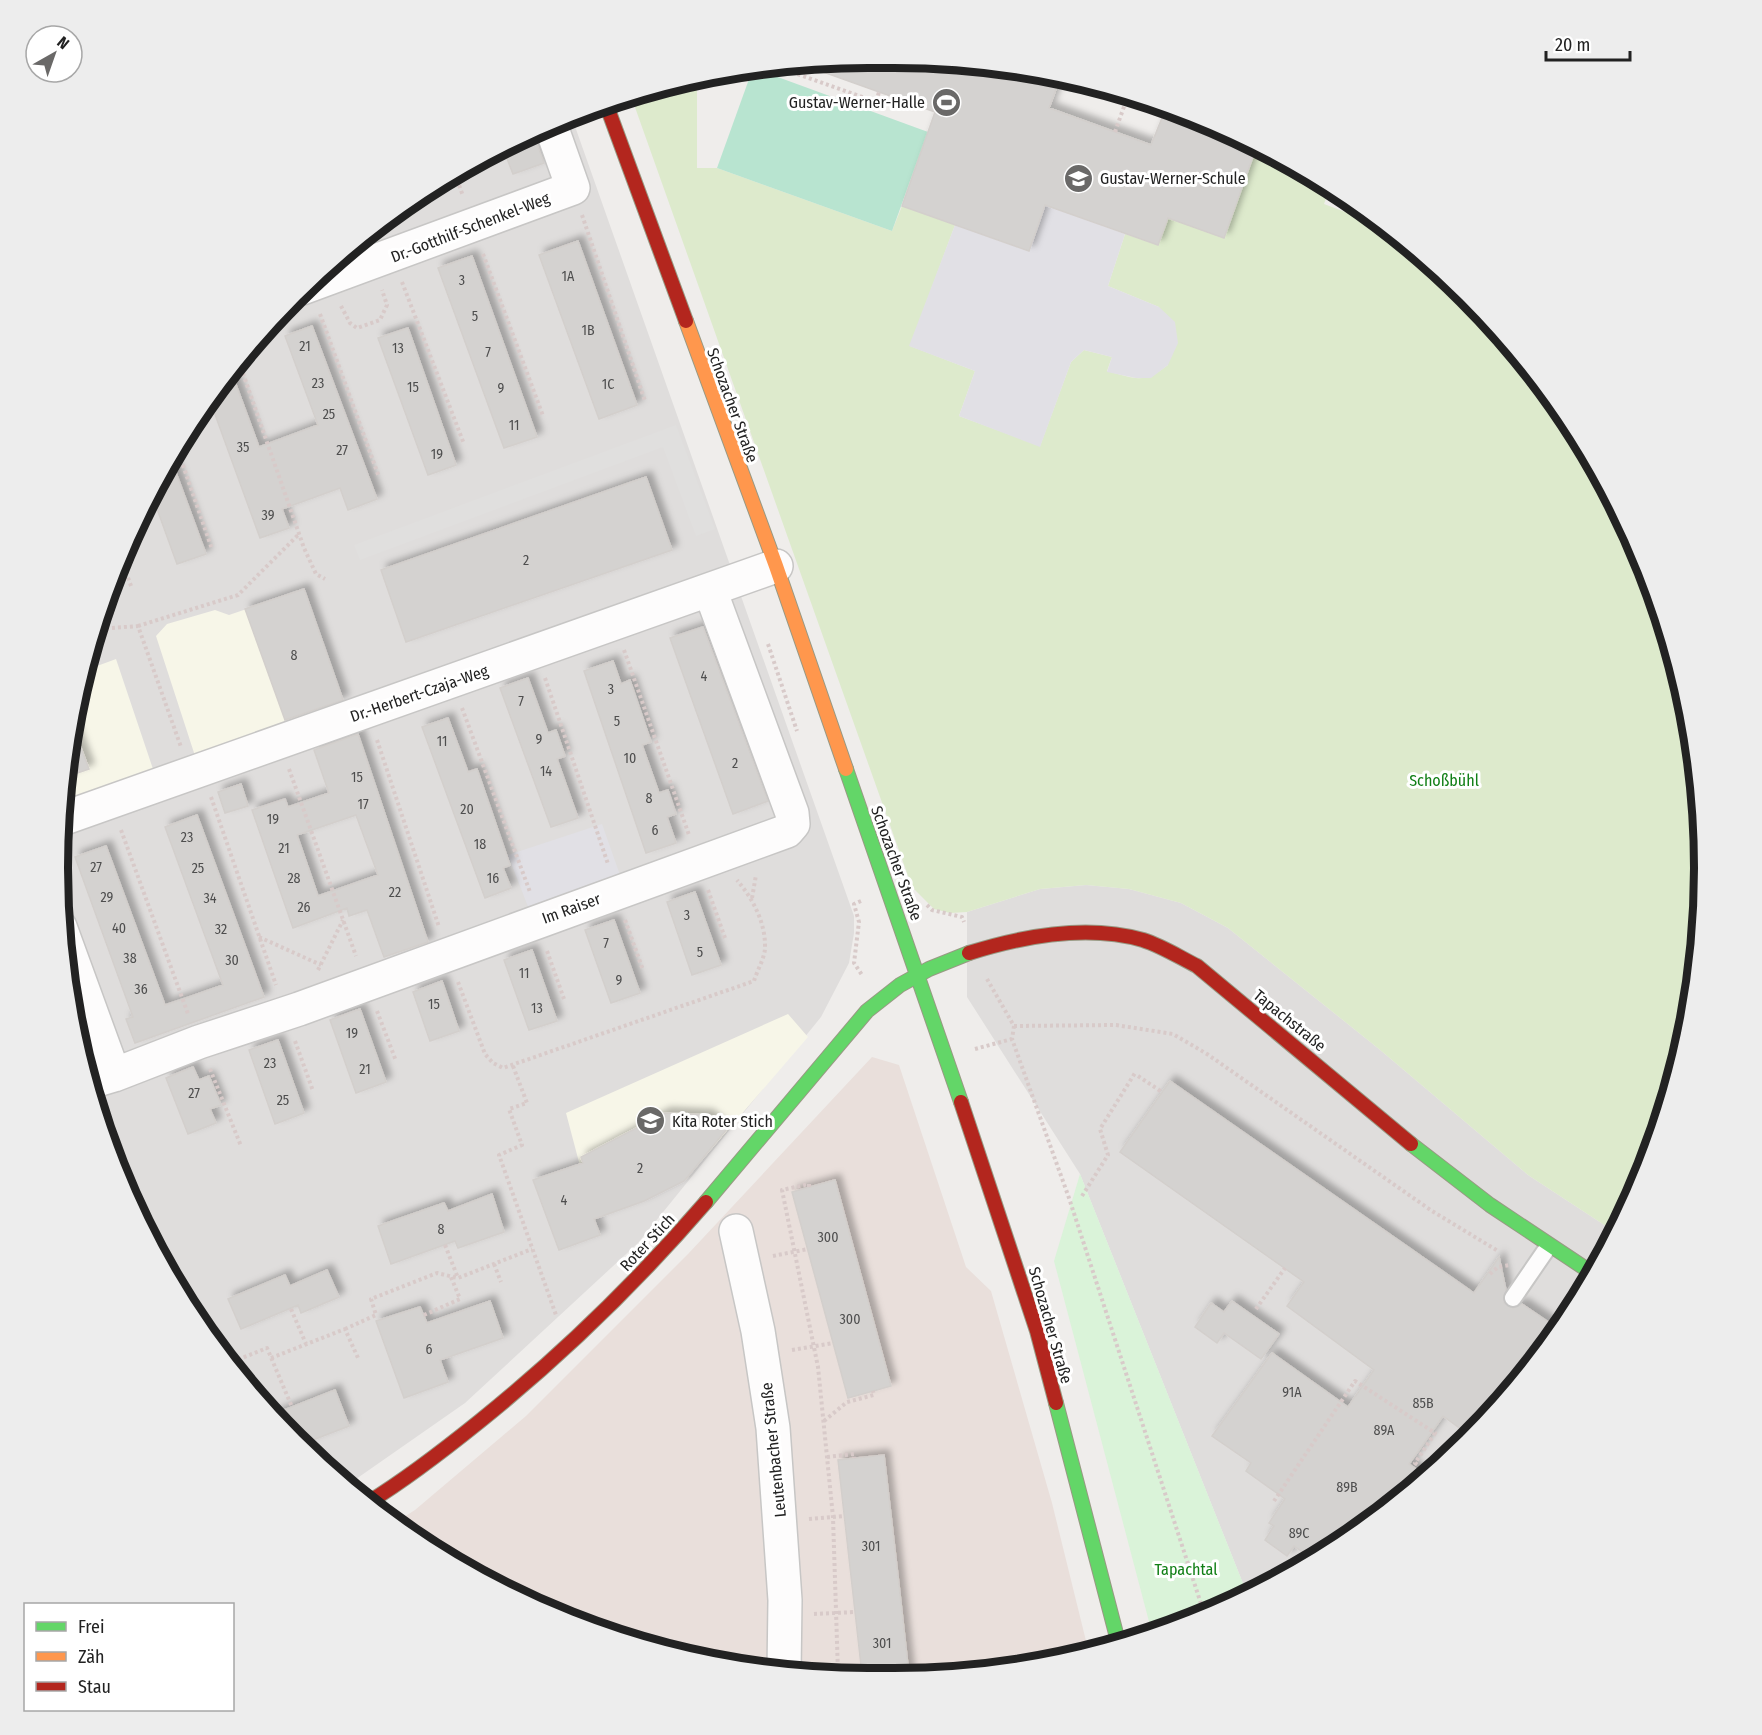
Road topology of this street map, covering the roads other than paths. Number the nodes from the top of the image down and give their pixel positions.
1 (608, 111) edge
2 (553, 132) edge
3 (326, 279) edge
4 (776, 566) junction
5 (711, 590) junction
6 (69, 817) edge
7 (918, 973) junction
8 (78, 996) edge
9 (100, 1079) edge
10 (736, 1231) dead end
11 (1548, 1246) junction
12 (1586, 1269) edge
13 (1513, 1298) dead end
14 (375, 1498) edge
15 (1117, 1636) edge
16 (784, 1663) edge

1 - 4 main road, Schozacher Straße
2 - 3 street, Dr.-Gotthilf-Schenkel-Weg
4 - 5 street, Dr.-Herbert-Czaja-Weg
4 - 7 main road, Schozacher Straße
5 - 6 street, Dr.-Herbert-Czaja-Weg
5 - 9 street, Im Raiser
7 - 11 main road, Tapachstraße
7 - 14 main road, Roter Stich
7 - 15 main road, Schozacher Straße
8 - 9 street, Im Raiser
10 - 16 street, Leutenbacher Straße
11 - 12 main road, Tapachstraße
11 - 13 lane

